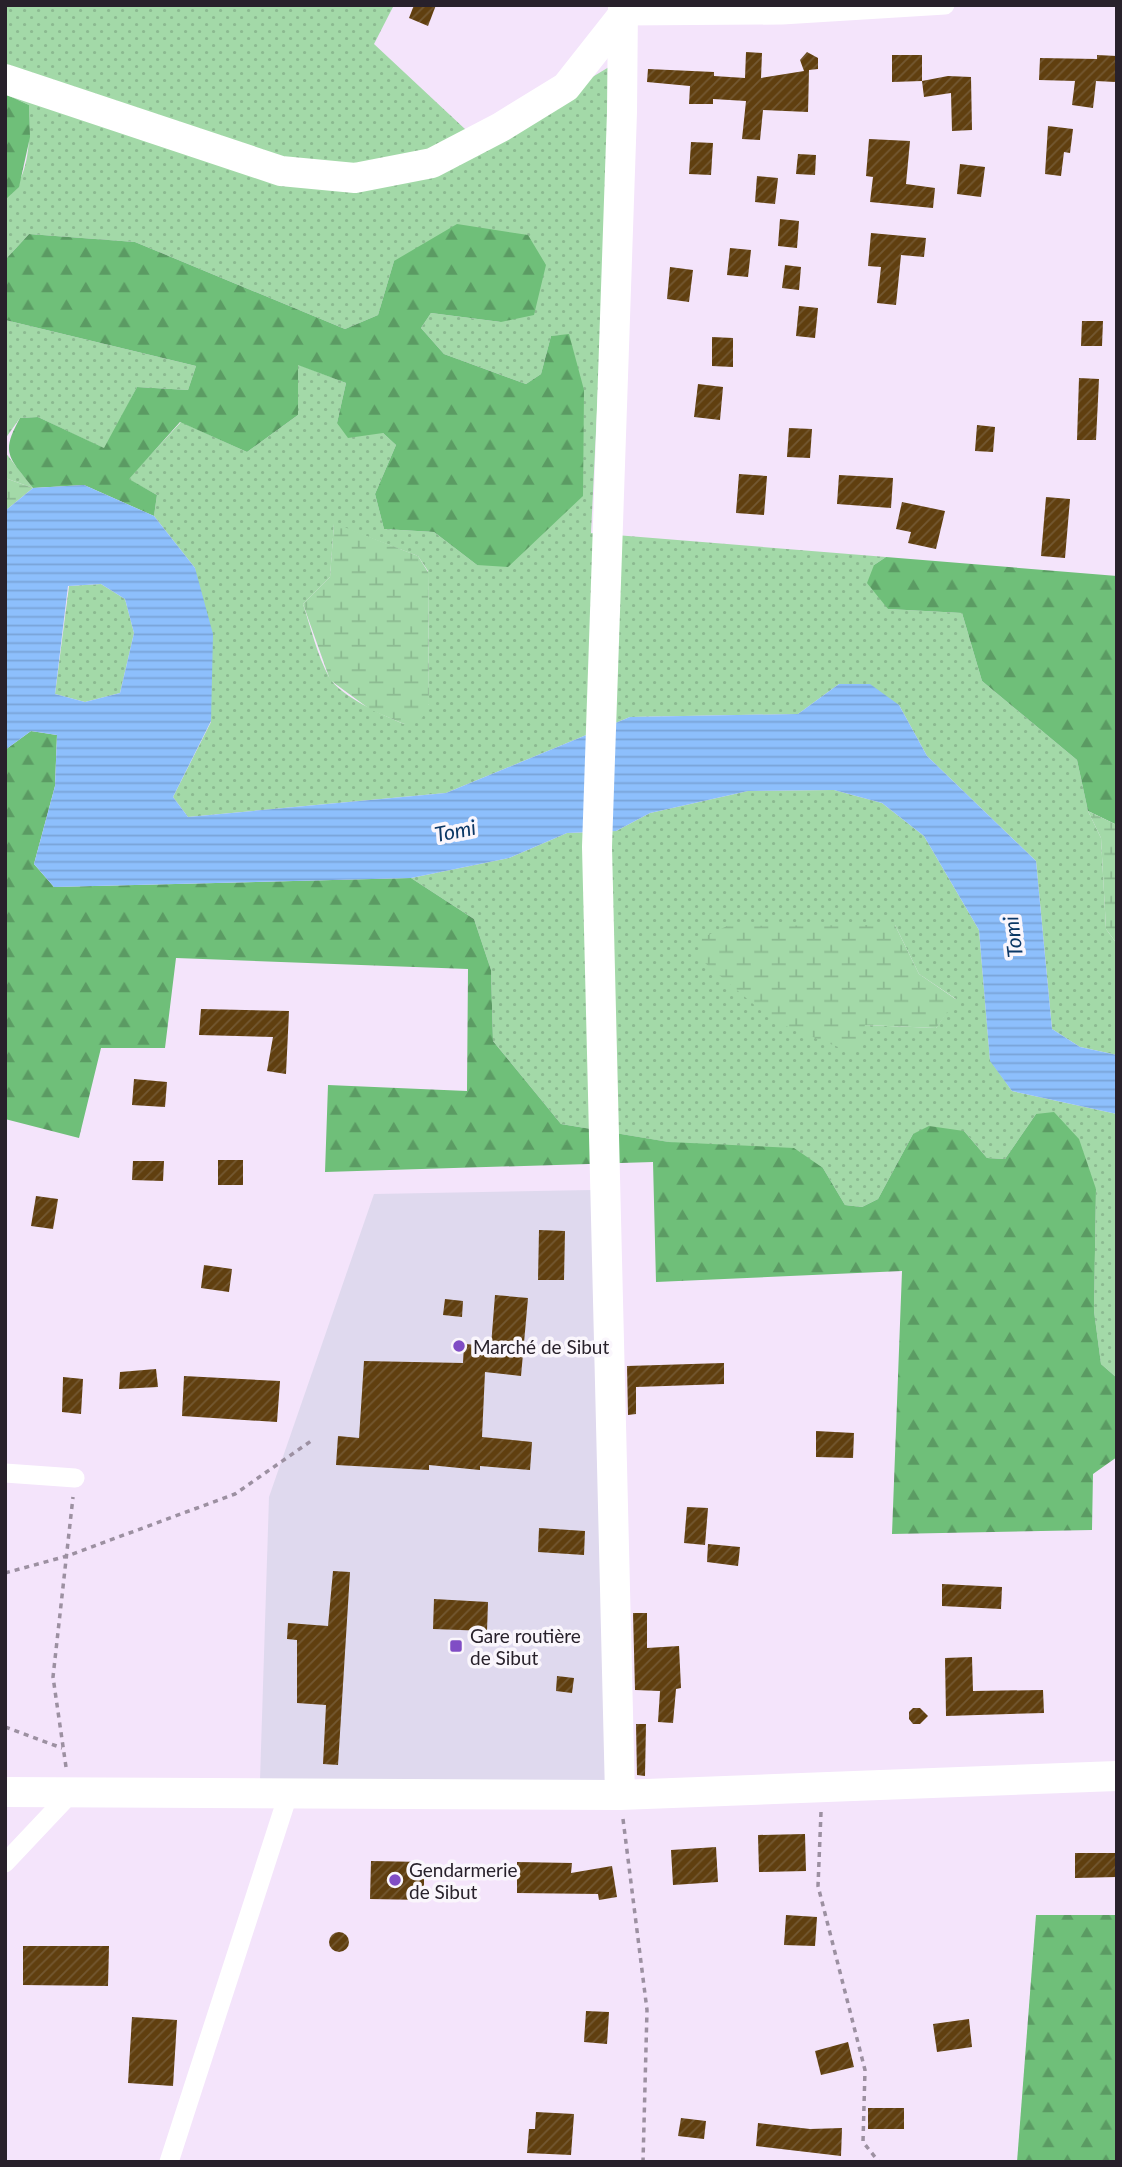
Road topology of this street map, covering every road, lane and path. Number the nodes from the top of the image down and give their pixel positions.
1 (945, 5) edge
2 (623, 10) edge
3 (5, 79) edge
4 (311, 1441) dead end
5 (5, 1473) edge
6 (75, 1478) joint
7 (67, 1556) junction
8 (5, 1573) edge
9 (5, 1727) edge
10 (62, 1748) junction
11 (1117, 1776) edge
12 (822, 1787) junction
13 (5, 1792) edge
14 (72, 1792) junction
15 (288, 1795) junction
16 (620, 1796) junction
17 (5, 1863) edge
18 (169, 2162) edge
19 (643, 2162) edge
20 (880, 2162) edge

1 - 2 street
2 - 3 main road
2 - 16 main road
4 - 7 path
5 - 6 street
6 - 7 path
7 - 8 path
7 - 10 path
9 - 10 path
10 - 14 path
11 - 12 main road
12 - 16 main road
12 - 20 path
13 - 14 main road
14 - 15 main road
14 - 17 street
15 - 16 main road
15 - 18 street
16 - 19 path

